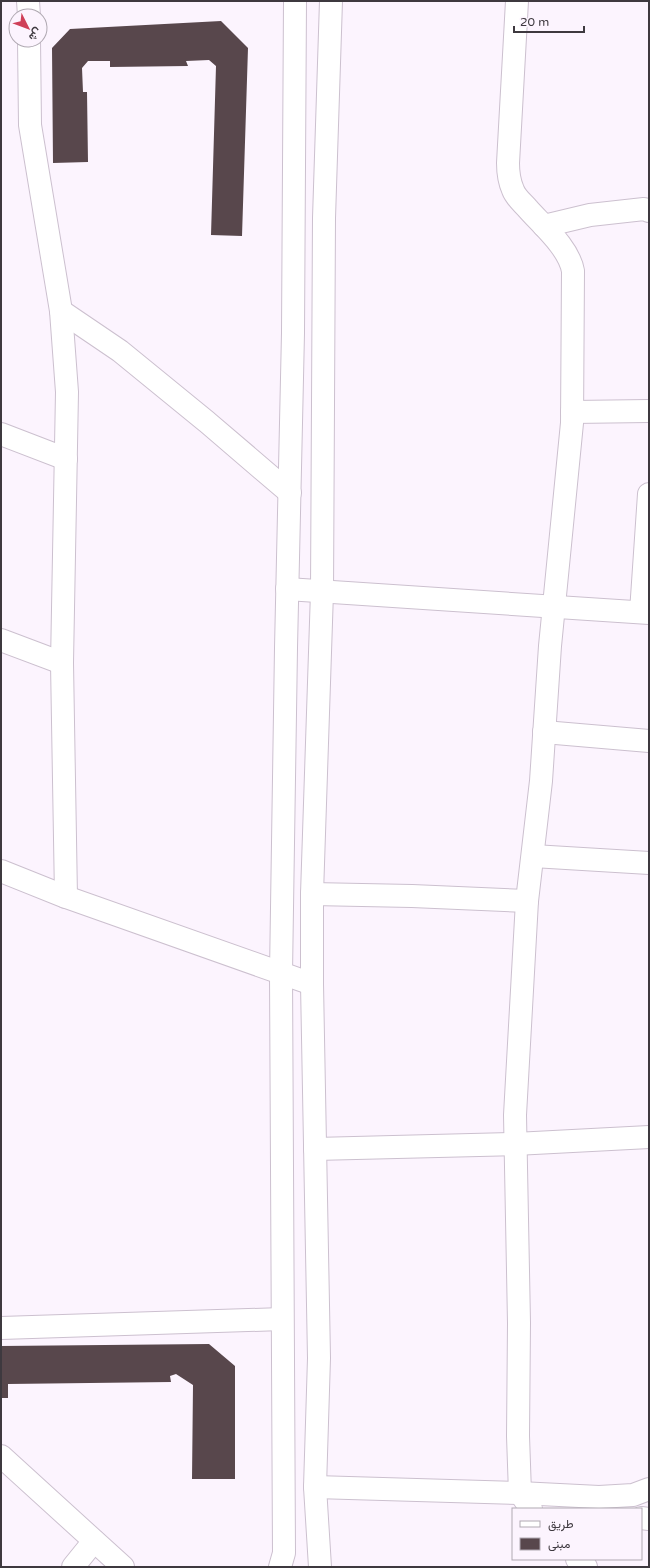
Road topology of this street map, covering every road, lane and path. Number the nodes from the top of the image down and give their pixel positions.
1 (295, 1) edge
2 (331, 1) edge
3 (517, 1) edge
4 (29, 48) edge
5 (649, 211) edge
6 (544, 226) junction
7 (61, 311) junction
8 (649, 410) edge
9 (572, 412) junction
10 (1, 434) edge
11 (66, 459) junction
12 (290, 493) junction
13 (649, 494) edge
14 (287, 589) junction
15 (322, 592) junction
16 (554, 608) junction
17 (645, 613) edge
18 (1, 640) edge
19 (62, 663) junction
20 (544, 732) junction
21 (649, 740) edge
22 (533, 856) junction
23 (649, 863) edge
24 (1, 871) edge
25 (312, 894) junction
26 (66, 897) junction
27 (527, 901) junction
28 (281, 974) junction
29 (312, 984) junction
30 (649, 1137) edge
31 (515, 1144) junction
32 (315, 1149) junction
33 (282, 1319) junction
34 (1, 1328) edge
35 (1, 1456) edge
36 (315, 1487) junction
37 (649, 1489) edge
38 (526, 1501) edge
39 (94, 1542) junction
40 (578, 1560) edge
41 (73, 1567) edge
42 (123, 1567) edge
43 (280, 1567) edge
44 (320, 1567) edge
45 (586, 1567) edge

1 - 12 street
2 - 15 street
3 - 6 street
4 - 7 street
5 - 6 street
6 - 9 street
7 - 11 street
7 - 12 street
8 - 9 street
9 - 16 street
10 - 11 street
11 - 19 street
12 - 14 street
13 - 17 street
14 - 15 street
14 - 28 street
15 - 16 street
15 - 25 street
16 - 17 street
16 - 20 street
18 - 19 street
19 - 26 street
20 - 21 street
20 - 22 street
22 - 23 street
22 - 27 street
24 - 26 street
25 - 27 street
25 - 29 street
26 - 28 street
27 - 31 street
28 - 29 street
28 - 33 street
29 - 32 street
30 - 31 street
31 - 32 street
31 - 38 street
32 - 36 street
33 - 34 street
33 - 43 street
35 - 39 street
36 - 38 street
36 - 44 street
37 - 38 street
39 - 41 street
39 - 42 street
40 - 45 street

